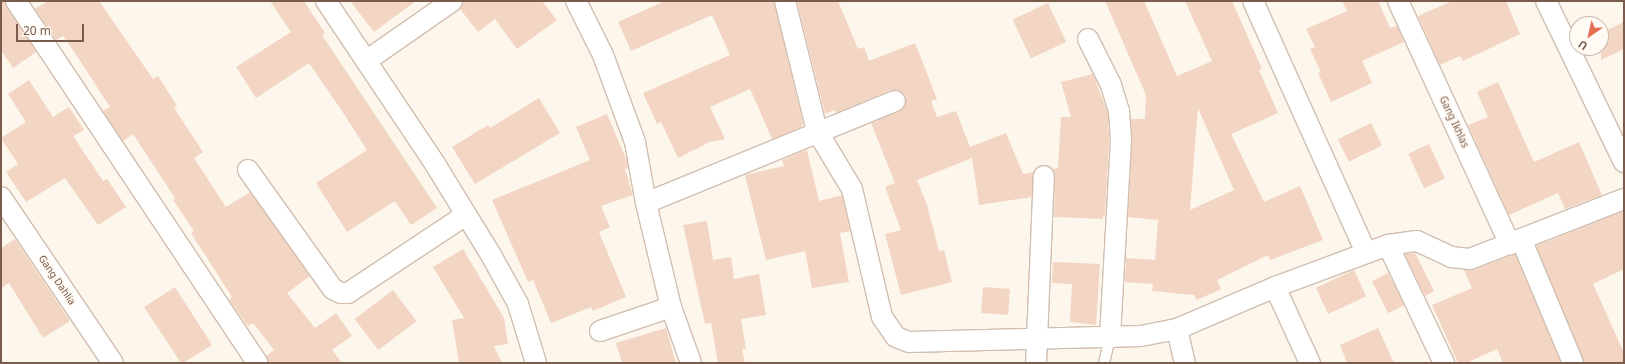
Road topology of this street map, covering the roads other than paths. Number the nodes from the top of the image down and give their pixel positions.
1 (16, 1) edge
2 (326, 1) edge
3 (452, 1) edge
4 (576, 1) edge
5 (785, 1) edge
6 (1253, 1) edge
7 (1398, 1) edge
8 (1546, 1) edge
9 (1088, 39) dead end
10 (366, 61) junction
11 (895, 101) dead end
12 (817, 131) junction
13 (1624, 162) edge
14 (248, 170) dead end
15 (1044, 176) dead end
16 (1, 197) edge
17 (1624, 199) edge
18 (646, 203) junction
19 (466, 215) junction
20 (1516, 241) junction
21 (1388, 245) junction
22 (1366, 252) junction
23 (1275, 287) junction
24 (671, 307) junction
25 (1178, 329) junction
26 (600, 331) dead end
27 (1038, 338) junction
28 (1110, 338) junction
29 (113, 363) edge
30 (257, 363) edge
31 (536, 363) edge
32 (691, 363) edge
33 (1036, 363) edge
34 (1104, 363) edge
35 (1185, 363) edge
36 (1310, 363) edge
37 (1444, 363) edge
38 (1573, 363) edge

1 - 30 street
2 - 10 street
3 - 10 street
4 - 18 street
5 - 12 street
6 - 22 street
7 - 20 street, Gang Ikhlas
8 - 13 street
9 - 28 street
10 - 19 street
11 - 12 street
12 - 18 street
12 - 27 street
14 - 19 street
15 - 27 street
16 - 29 street, Gang Dahlia
17 - 20 street
18 - 24 street
19 - 31 street
20 - 21 street
20 - 38 street, Gang Ikhlas
21 - 22 street
21 - 37 street
22 - 23 street
23 - 25 street
23 - 36 street
24 - 26 street
24 - 32 street
25 - 28 street
25 - 35 street
27 - 28 street
27 - 33 street
28 - 34 lane

